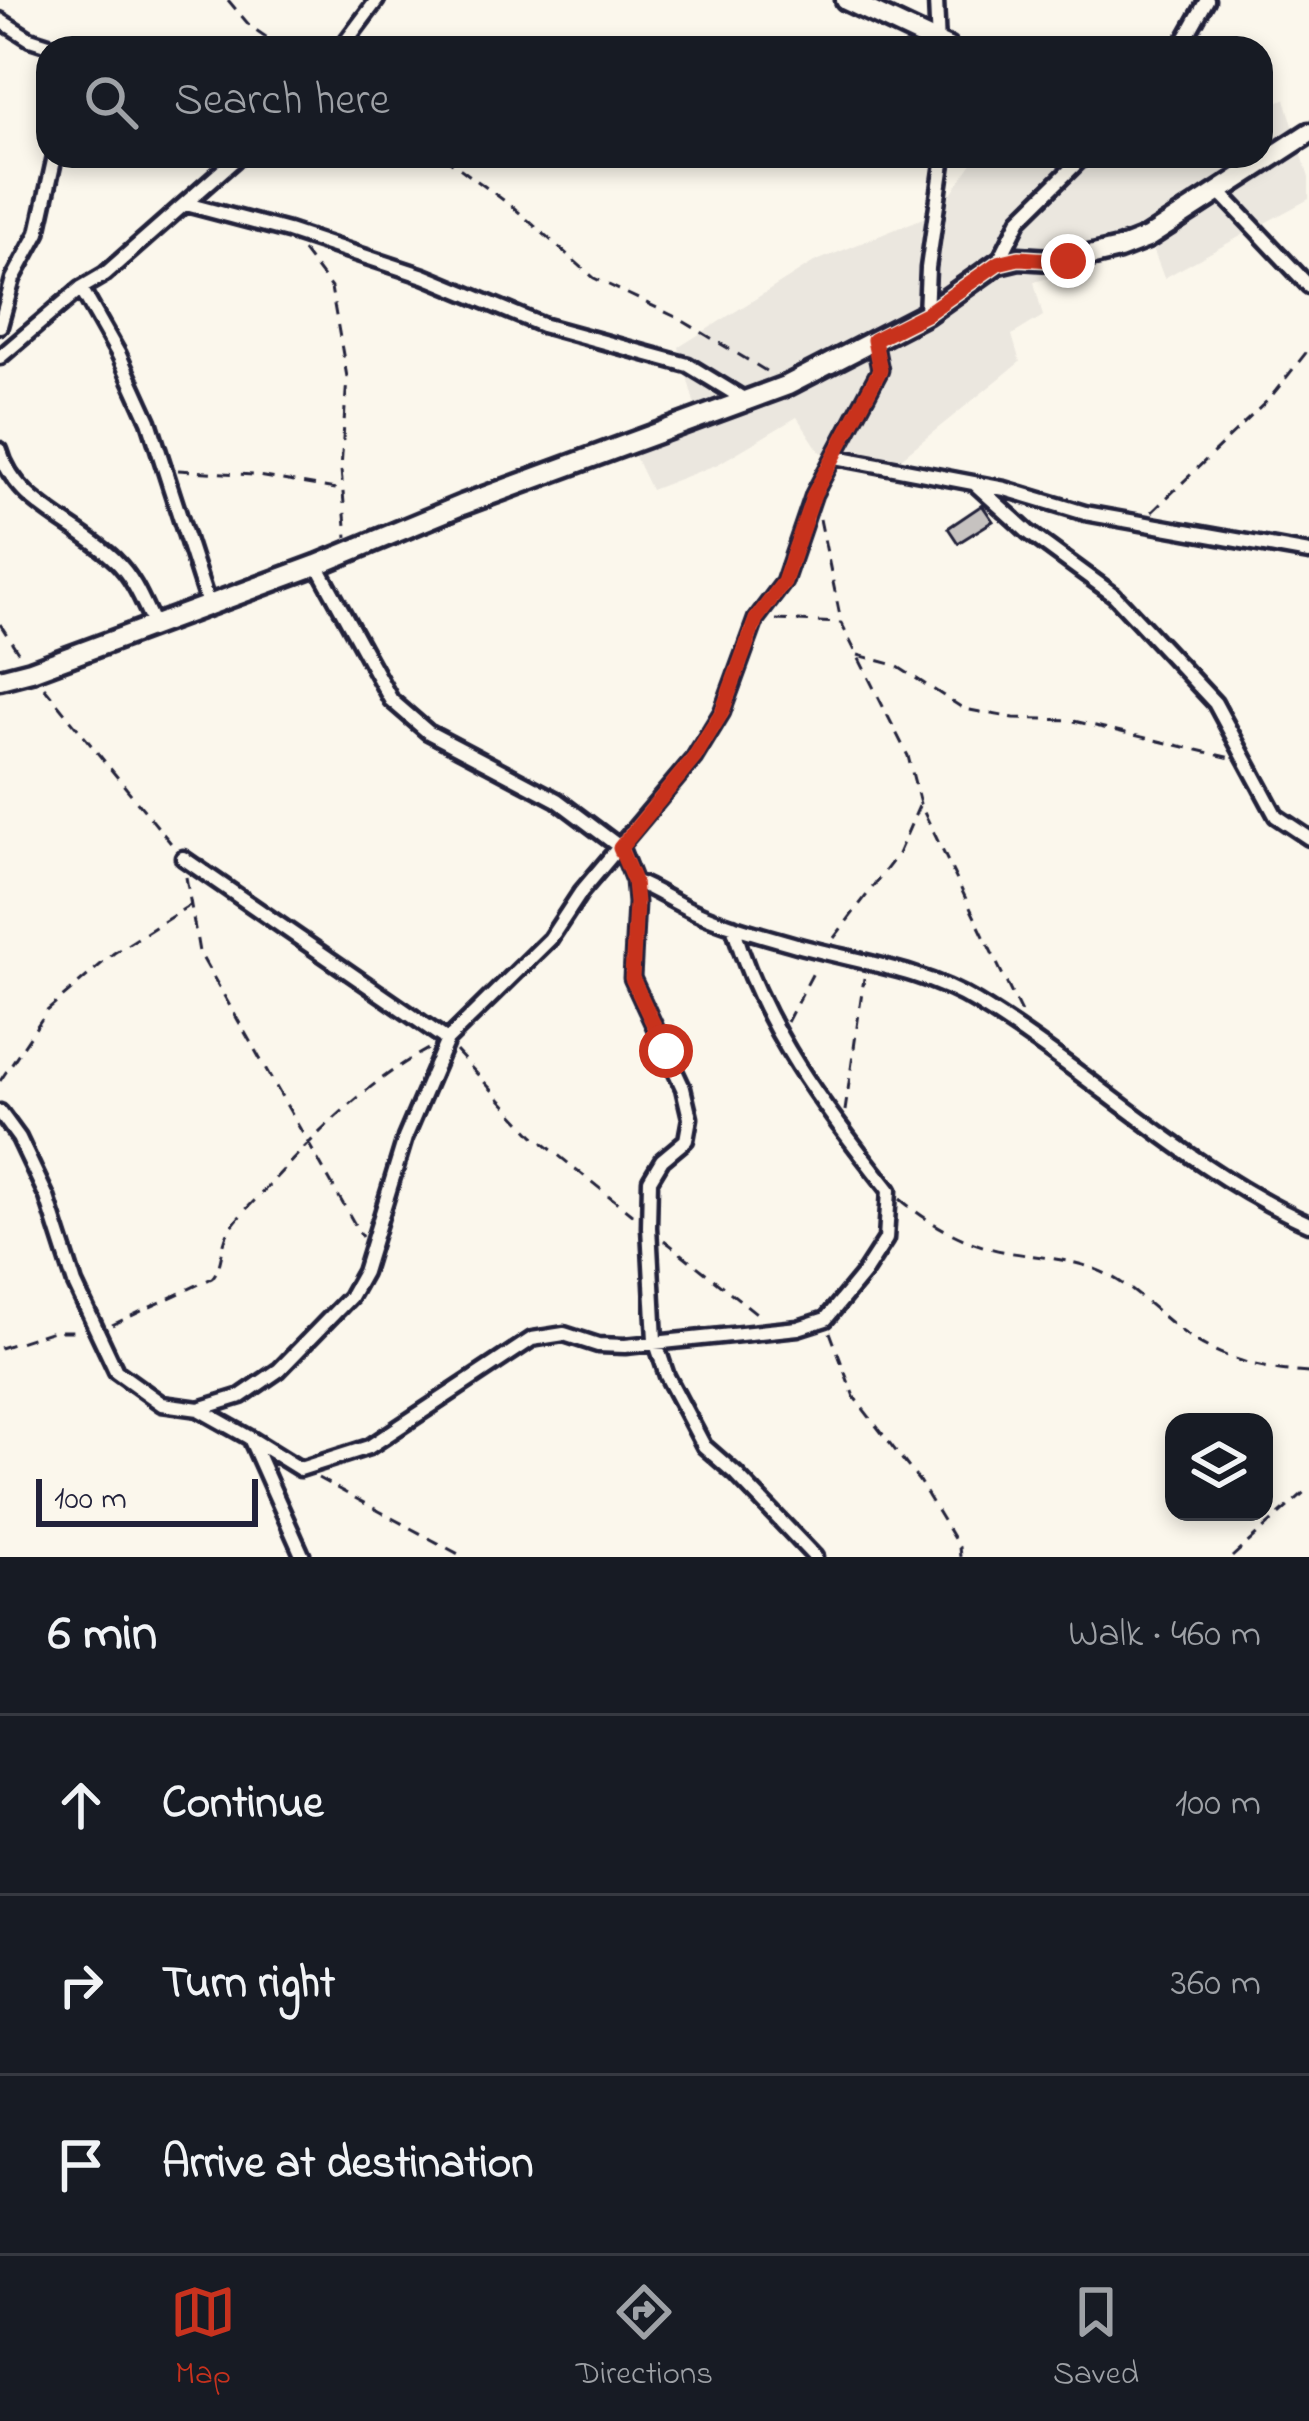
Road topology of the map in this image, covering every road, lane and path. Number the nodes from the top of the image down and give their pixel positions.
1 (228, 0) edge
2 (377, 0) edge
3 (845, 0) edge
4 (936, 0) edge
5 (1207, 0) edge
6 (0, 20) edge
7 (265, 36) edge
8 (350, 36) edge
9 (921, 36) edge
10 (941, 36) edge
11 (1187, 36) edge
12 (36, 41) edge
13 (1308, 132) edge
14 (1273, 149) edge
15 (1283, 149) junction
16 (1273, 156) edge
17 (52, 168) edge
18 (226, 168) edge
19 (459, 168) edge
20 (942, 168) edge
21 (1072, 168) edge
22 (1256, 168) edge
23 (1221, 193) junction
24 (186, 204) junction
25 (288, 231) junction
26 (998, 263) junction
27 (1309, 286) edge
28 (81, 288) junction
29 (926, 314) junction
30 (0, 326) edge
31 (874, 340) junction
32 (1309, 350) edge
33 (0, 357) edge
34 (788, 385) junction
35 (748, 401) junction
36 (0, 450) edge
37 (836, 457) junction
38 (164, 470) junction
39 (974, 483) junction
40 (343, 490) junction
41 (814, 494) junction
42 (1141, 522) junction
43 (349, 550) junction
44 (1309, 553) edge
45 (317, 565) junction
46 (208, 604) junction
47 (756, 619) junction
48 (842, 623) junction
49 (0, 624) edge
50 (154, 625) junction
51 (858, 655) junction
52 (32, 671) junction
53 (0, 679) edge
54 (1244, 760) junction
55 (920, 804) junction
56 (1309, 838) edge
57 (620, 848) junction
58 (183, 858) junction
59 (634, 881) junction
60 (191, 904) junction
61 (733, 926) junction
62 (824, 951) junction
63 (868, 959) junction
64 (778, 1037) junction
65 (445, 1043) junction
66 (1038, 1045) junction
67 (0, 1081) edge
68 (0, 1112) edge
69 (844, 1132) junction
70 (308, 1143) junction
71 (890, 1190) junction
72 (1309, 1224) edge
73 (649, 1227) junction
74 (372, 1254) junction
75 (826, 1319) junction
76 (776, 1329) junction
77 (95, 1331) junction
78 (656, 1340) junction
79 (0, 1348) edge
80 (1309, 1373) edge
81 (199, 1409) junction
82 (250, 1438) junction
83 (300, 1468) junction
84 (1309, 1488) edge
85 (303, 1557) edge
86 (464, 1557) edge
87 (814, 1557) edge
88 (960, 1557) edge
89 (1232, 1557) edge

1 - 7 path
2 - 8 street
3 - 9 street
4 - 10 street
5 - 11 street
6 - 12 street
13 - 15 street
14 - 15 street
15 - 16 street
17 - 30 street
18 - 24 street
19 - 34 path
20 - 29 street
21 - 26 street
22 - 23 street
23 - 26 street
23 - 27 street
24 - 25 street
24 - 28 street
25 - 35 street
25 - 40 path
26 - 29 street
28 - 33 street
28 - 38 street
29 - 31 street
31 - 34 street
31 - 37 street
32 - 42 path
34 - 35 street
35 - 43 street
36 - 50 street
37 - 39 street
37 - 41 street
38 - 40 path
38 - 46 street
39 - 42 street
39 - 54 street
40 - 43 path
41 - 47 street
41 - 48 path
42 - 44 street
43 - 45 street
45 - 46 street
45 - 57 street
46 - 50 street
47 - 48 path
47 - 57 street
48 - 51 path
49 - 52 path
50 - 52 street
51 - 54 path
51 - 55 path
52 - 53 street
52 - 58 path
54 - 56 street
55 - 62 path
55 - 66 path
57 - 59 street
57 - 65 street
58 - 60 path
58 - 65 street
59 - 61 street
59 - 73 street
60 - 67 path
60 - 70 path
61 - 62 street
61 - 64 street
62 - 63 street
62 - 64 path
63 - 66 street
63 - 69 path
64 - 69 street
65 - 70 path
65 - 73 path
65 - 74 street
66 - 72 street
68 - 77 street
69 - 71 street
70 - 74 path
70 - 77 path
71 - 75 street
71 - 80 path
73 - 76 path
73 - 78 street
74 - 81 street
75 - 76 street
75 - 88 path
76 - 78 street
77 - 79 path
77 - 81 street
78 - 83 street
78 - 87 street
81 - 82 street
82 - 83 street
82 - 85 street
83 - 86 path
84 - 89 path

